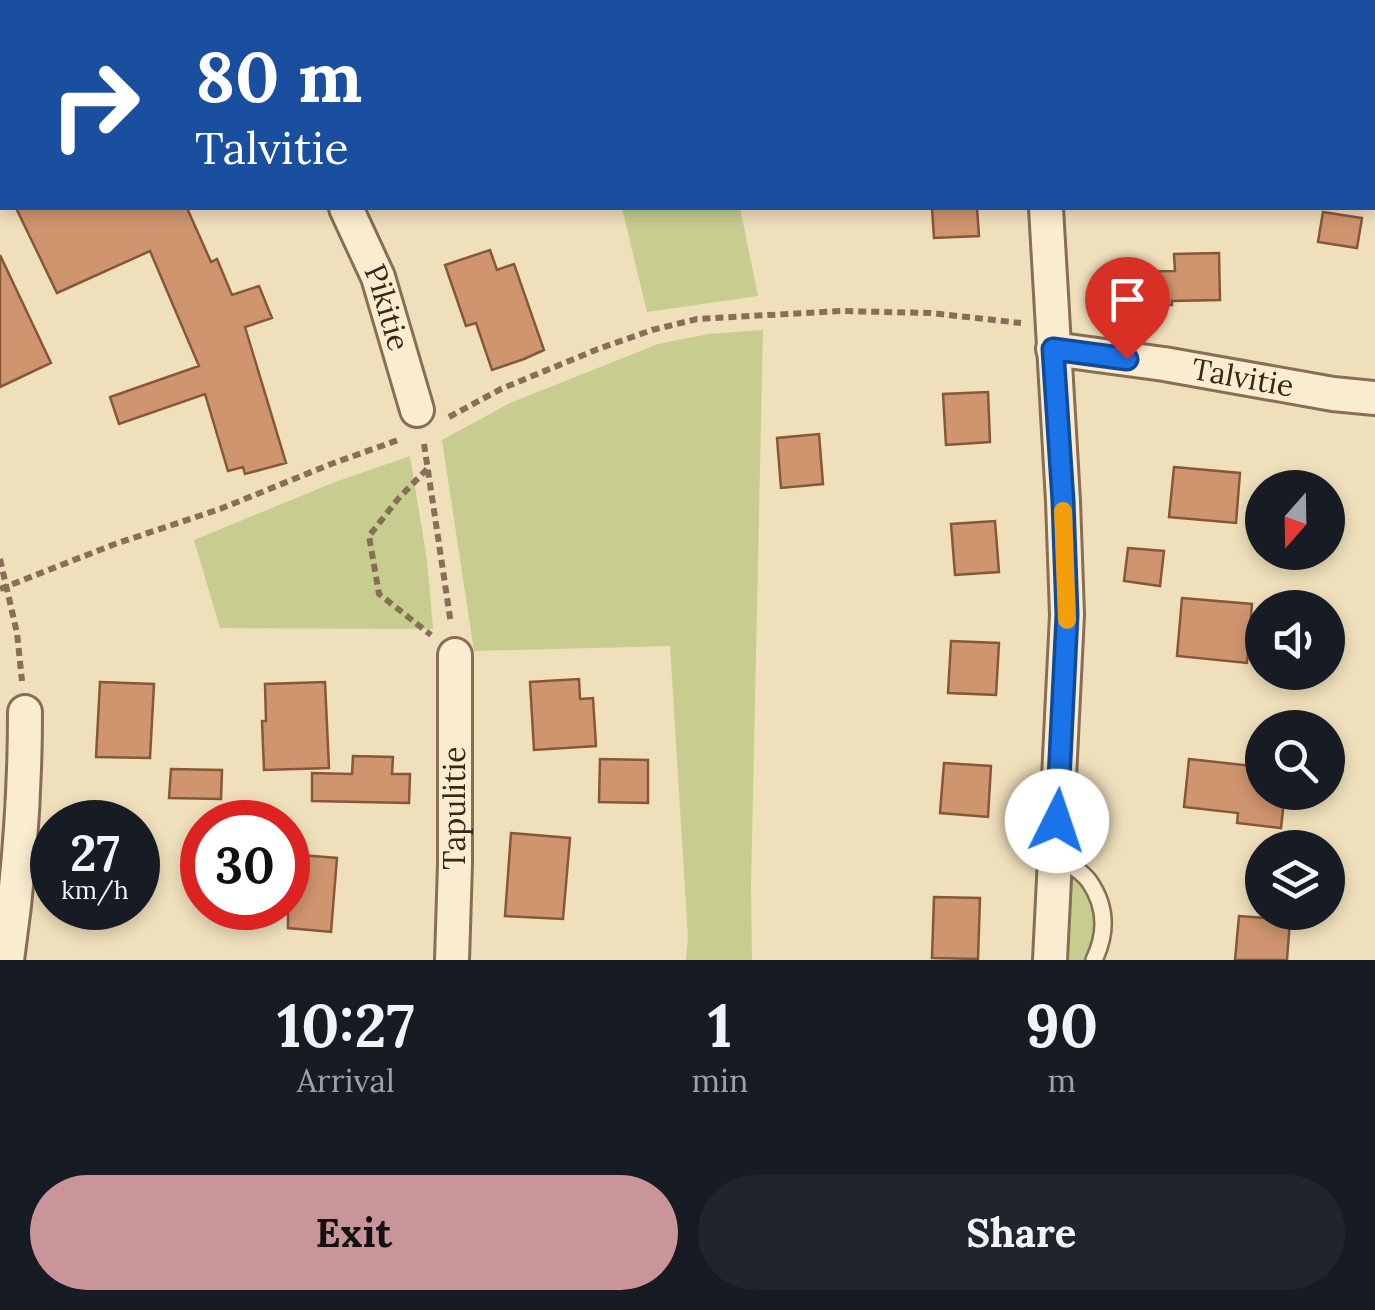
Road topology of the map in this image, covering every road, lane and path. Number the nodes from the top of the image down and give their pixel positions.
1 (347, 210) edge
2 (1046, 210) edge
3 (1053, 338) junction
4 (1375, 398) edge
5 (419, 420) junction
6 (428, 468) junction
7 (0, 559) edge
8 (4, 588) edge
9 (455, 655) junction
10 (26, 712) joint
11 (1055, 853) junction
12 (8, 960) edge
13 (452, 960) edge
14 (1050, 960) edge
15 (1094, 960) edge

1 - 5 street, Pikitie
2 - 3 street
3 - 4 street, Talvitie
3 - 5 path
3 - 11 street
5 - 6 path
5 - 8 path
6 - 9 path
6 - 9 path
7 - 8 path
8 - 10 path
9 - 13 street, Tapulitie
10 - 12 street
11 - 14 street
11 - 15 lane

